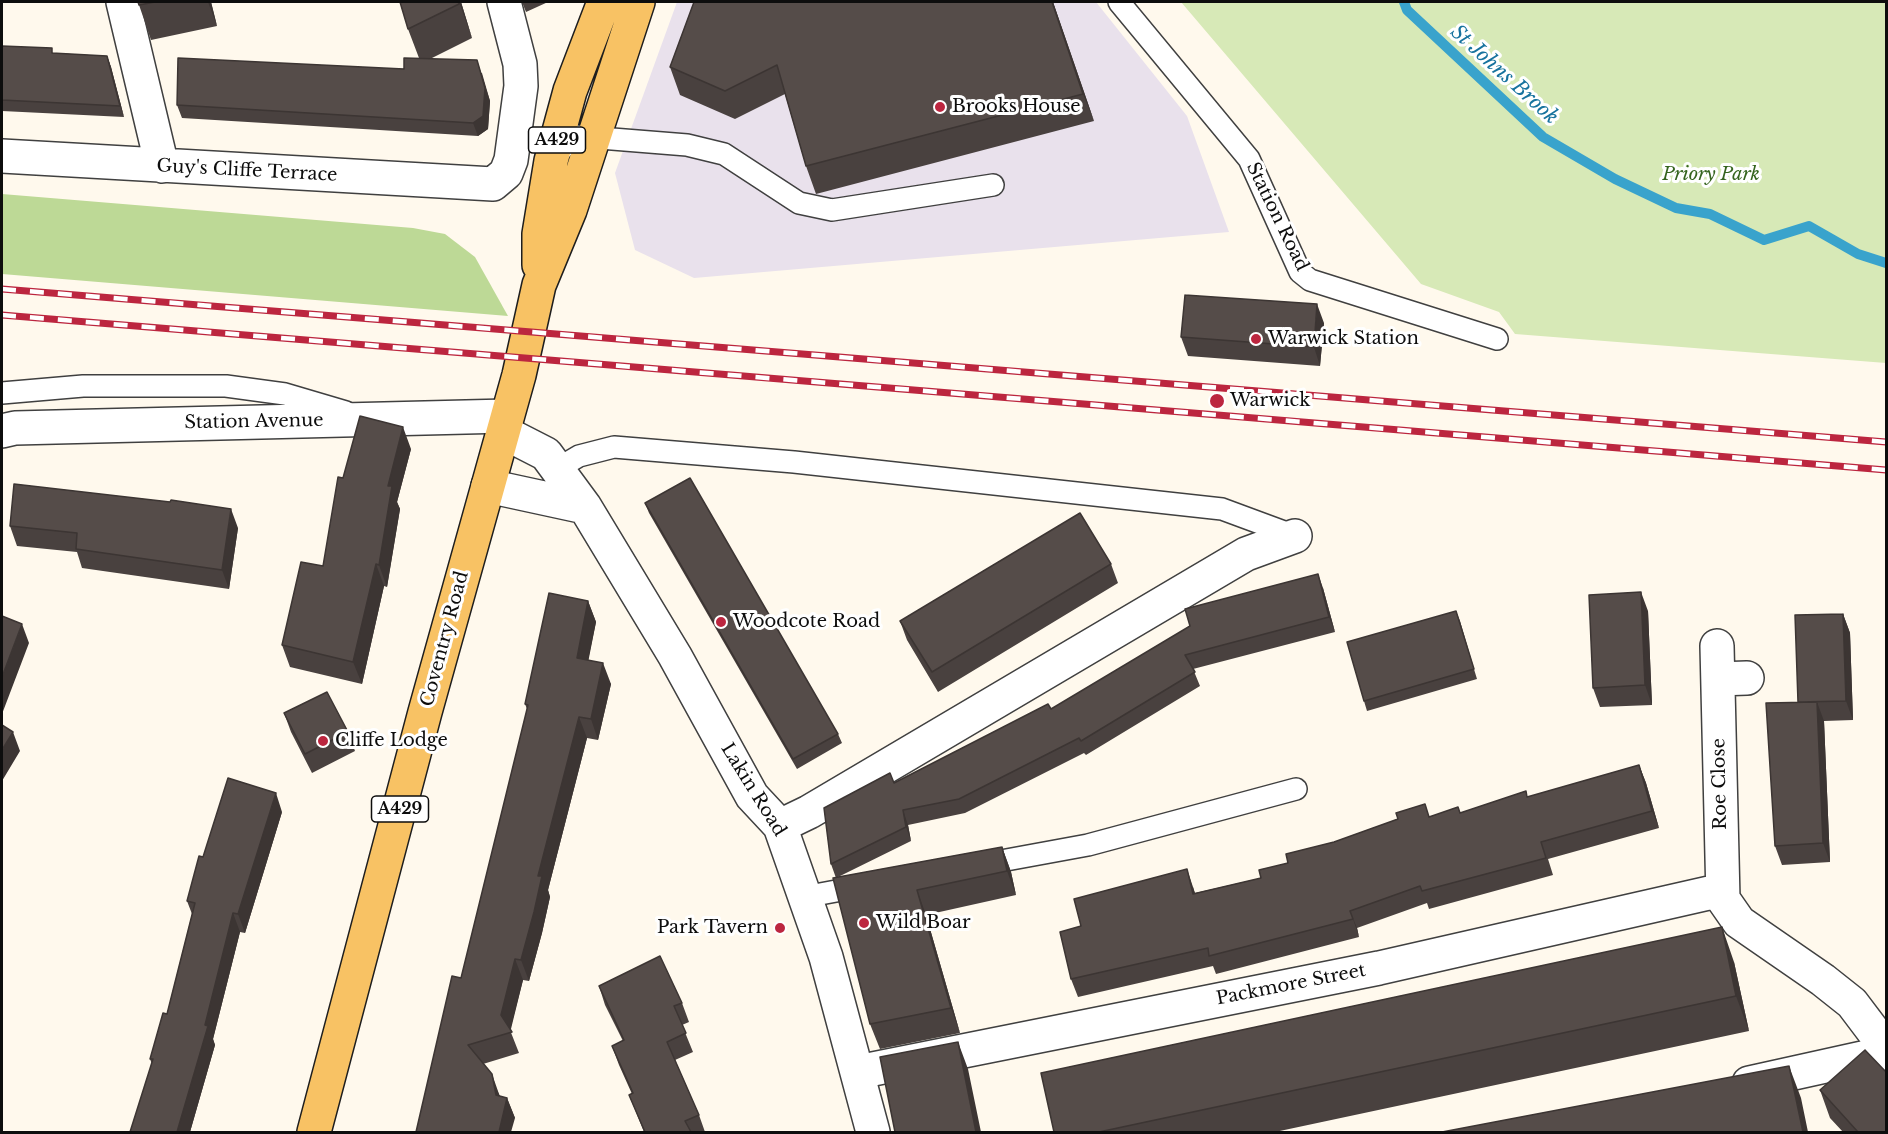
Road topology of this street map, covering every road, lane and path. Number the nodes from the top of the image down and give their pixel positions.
1 (123, 2) edge
2 (504, 2) edge
3 (604, 2) edge
4 (638, 2) edge
5 (1119, 2) edge
6 (594, 138) junction
7 (2, 156) edge
8 (551, 160) junction
9 (162, 166) junction
10 (993, 186) dead end
11 (539, 285) junction
12 (1497, 339) dead end
13 (2, 393) edge
14 (369, 419) junction
15 (505, 424) junction
16 (2, 431) edge
17 (557, 469) junction
18 (488, 486) junction
19 (585, 507) junction
20 (1295, 536) joint
21 (1717, 646) dead end
22 (1296, 789) dead end
23 (780, 826) junction
24 (963, 868) edge
25 (884, 882) edge
26 (1722, 890) junction
27 (804, 897) junction
28 (1887, 1048) edge
29 (1887, 1057) edge
30 (858, 1072) junction
31 (1720, 1089) edge
32 (314, 1132) edge
33 (873, 1132) edge

1 - 9 street
2 - 9 street, Guy's Cliffe Terrace
3 - 8 main road, Coventry Road / A429
4 - 6 main road, Coventry Road / A429
5 - 12 lane, Station Road
6 - 8 lane
6 - 10 lane
6 - 11 main road, Coventry Road / A429
7 - 9 street, Guy's Cliffe Terrace
8 - 11 main road, Coventry Road / A429
11 - 15 main road, Coventry Road / A429
13 - 14 lane
14 - 15 street, Station Avenue
14 - 16 street, Station Avenue
15 - 17 street, Lakin Road
15 - 18 main road, Coventry Road / A429
17 - 19 street, Lakin Road
17 - 20 lane
18 - 19 street
18 - 32 main road, Coventry Road / A429
19 - 23 street, Lakin Road
20 - 23 street
21 - 26 street, Roe Close
22 - 24 lane
23 - 27 street, Lakin Road
25 - 27 lane
26 - 28 street
26 - 30 street, Packmore Street
27 - 30 street, Lakin Road
29 - 31 street
30 - 33 street, Lakin Road

